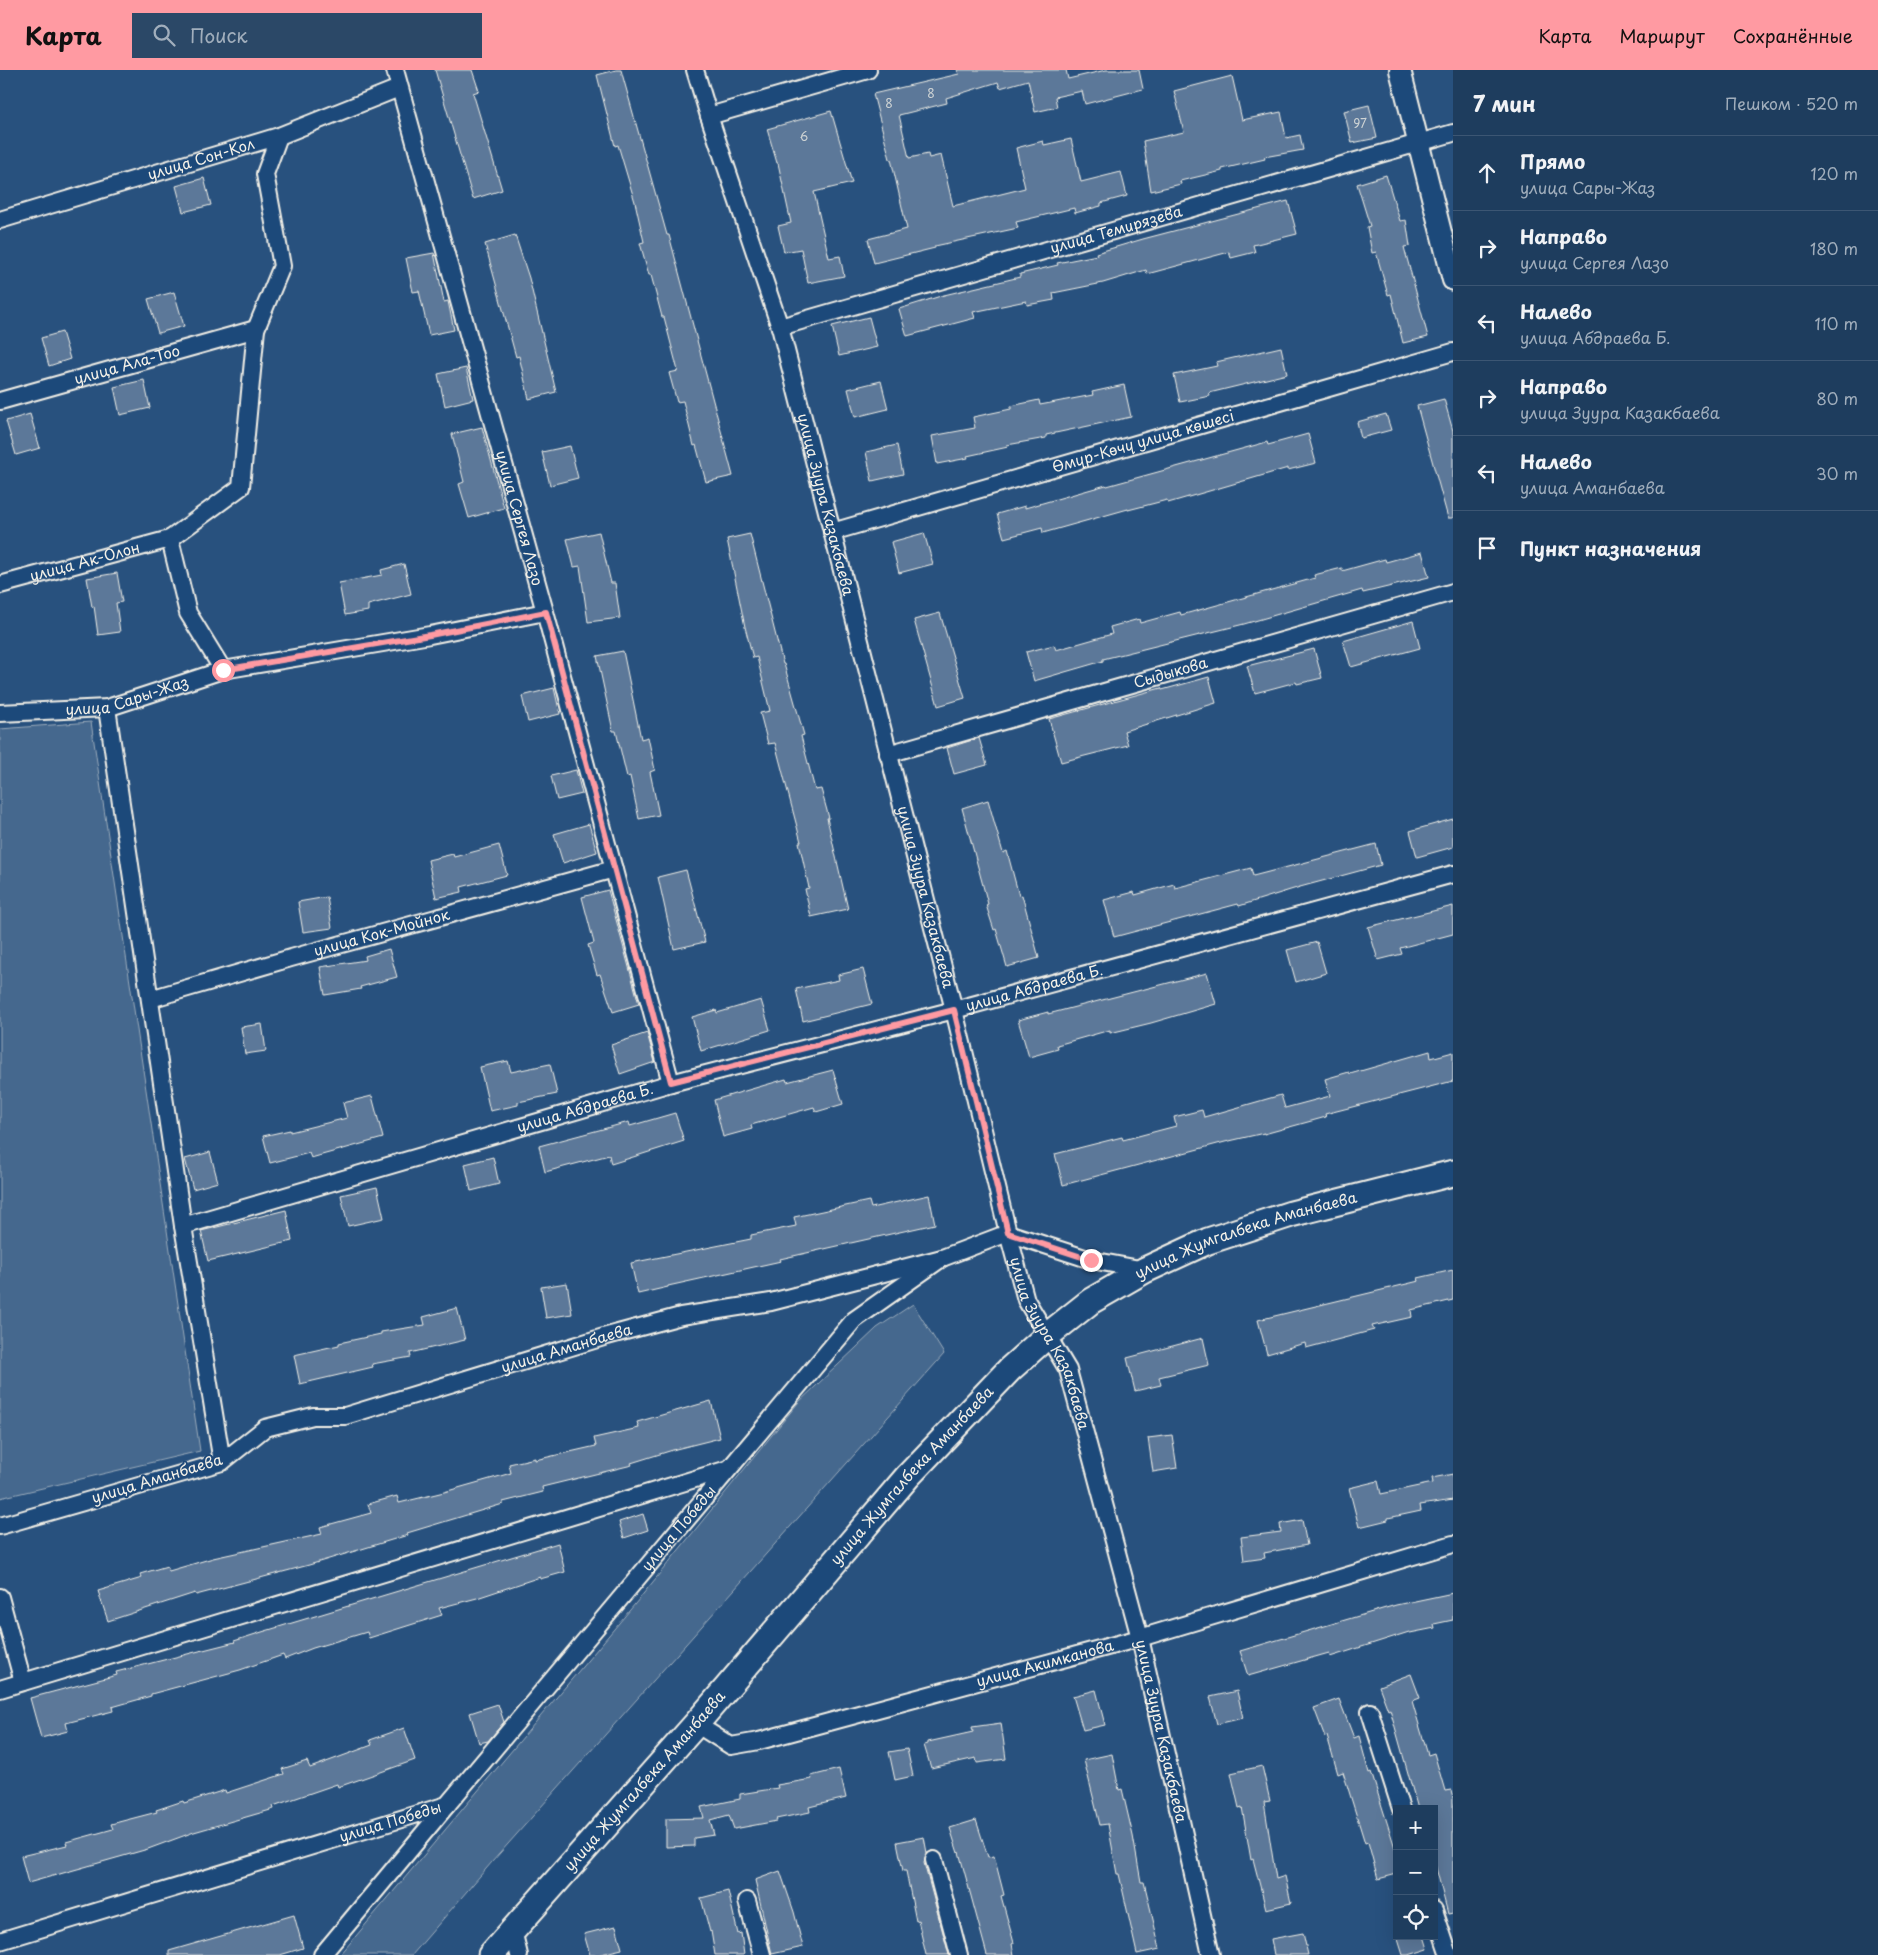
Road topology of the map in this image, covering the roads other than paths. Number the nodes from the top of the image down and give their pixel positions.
1 (395, 70) edge
2 (695, 70) edge
3 (868, 70) edge
4 (1400, 70) edge
5 (400, 88) junction
6 (708, 116) junction
7 (1453, 133) edge
8 (279, 136) junction
9 (1418, 144) junction
10 (0, 220) edge
11 (1453, 280) edge
12 (780, 328) junction
13 (256, 329) junction
14 (1453, 352) edge
15 (0, 401) edge
16 (832, 532) junction
17 (170, 539) junction
18 (0, 585) edge
19 (1453, 592) edge
20 (546, 612) junction
21 (223, 670) junction
22 (107, 708) junction
23 (0, 713) edge
24 (888, 754) junction
25 (614, 869) junction
26 (1453, 874) edge
27 (150, 999) junction
28 (954, 1010) junction
29 (671, 1082) junction
30 (1453, 1173) edge
31 (183, 1226) junction
32 (1008, 1233) junction
33 (942, 1258) junction
34 (1144, 1270) junction
35 (1048, 1335) junction
36 (222, 1462) junction
37 (728, 1469) junction
38 (0, 1526) edge
39 (1453, 1544) edge
40 (0, 1597) edge
41 (1140, 1638) junction
42 (23, 1682) junction
43 (0, 1689) edge
44 (1370, 1712) dead end
45 (696, 1724) junction
46 (1400, 1805) edge
47 (447, 1806) junction
48 (934, 1860) dead end
49 (747, 1901) dead end
50 (1438, 1922) edge
51 (513, 1930) junction
52 (0, 1941) edge
53 (322, 1955) edge
54 (491, 1955) edge
55 (519, 1955) edge
56 (762, 1955) edge
57 (959, 1955) edge
58 (1211, 1955) edge
59 (1449, 1955) edge

1 - 5 street, улица Сергея Лазо
2 - 6 street, улица Зуура Казакбаева
3 - 6 street
4 - 9 street
5 - 8 street, улица Сон-Кол
5 - 20 street, улица Сергея Лазо
6 - 12 street, улица Зуура Казакбаева
7 - 9 street, улица Темирязева
8 - 10 street, улица Сон-Кол
8 - 13 street
9 - 11 street
9 - 12 street, улица Темирязева
12 - 16 street, улица Зуура Казакбаева
13 - 15 street, улица Ала-Тоо
13 - 17 street
14 - 16 street, Өмүр-Көчү улица көшесі
16 - 24 street, улица Зуура Казакбаева
17 - 18 street, улица Ак-Олон
17 - 21 street
19 - 24 street, Сыдыкова
20 - 21 street, улица Сары-Жаз
20 - 25 street, улица Сергея Лазо
21 - 22 street, улица Сары-Жаз
22 - 23 street, улица Сары-Жаз
22 - 27 street
24 - 28 street, улица Зуура Казакбаева
25 - 27 street, улица Кок-Мойнок
25 - 29 street, улица Сергея Лазо
26 - 28 street, улица Абдраева Б.
27 - 31 street
28 - 29 street, улица Абдраева Б.
28 - 32 street, улица Зуура Казакбаева
29 - 31 street, улица Абдраева Б.
30 - 34 main road, улица Жумгалбека Аманбаева
31 - 36 street
32 - 33 street, улица Аманбаева
32 - 34 street
32 - 35 street, улица Зуура Казакбаева
33 - 36 street, улица Аманбаева
33 - 37 street, улица Победы
34 - 35 main road, улица Жумгалбека Аманбаева
35 - 41 street, улица Зуура Казакбаева
35 - 45 main road, улица Жумгалбека Аманбаева
36 - 38 street, улица Аманбаева
37 - 42 street, улица Победы
37 - 47 street, улица Победы
39 - 41 street, улица Акимканова
40 - 42 street
41 - 45 street, улица Акимканова
41 - 58 street, улица Зуура Казакбаева
42 - 43 street, улица Победы
44 - 46 street
45 - 51 main road, улица Жумгалбека Аманбаева
47 - 52 street, улица Победы
47 - 53 street
48 - 57 street
49 - 56 street
50 - 59 street
51 - 54 main road, улица Жумгалбека Аманбаева
51 - 55 street

